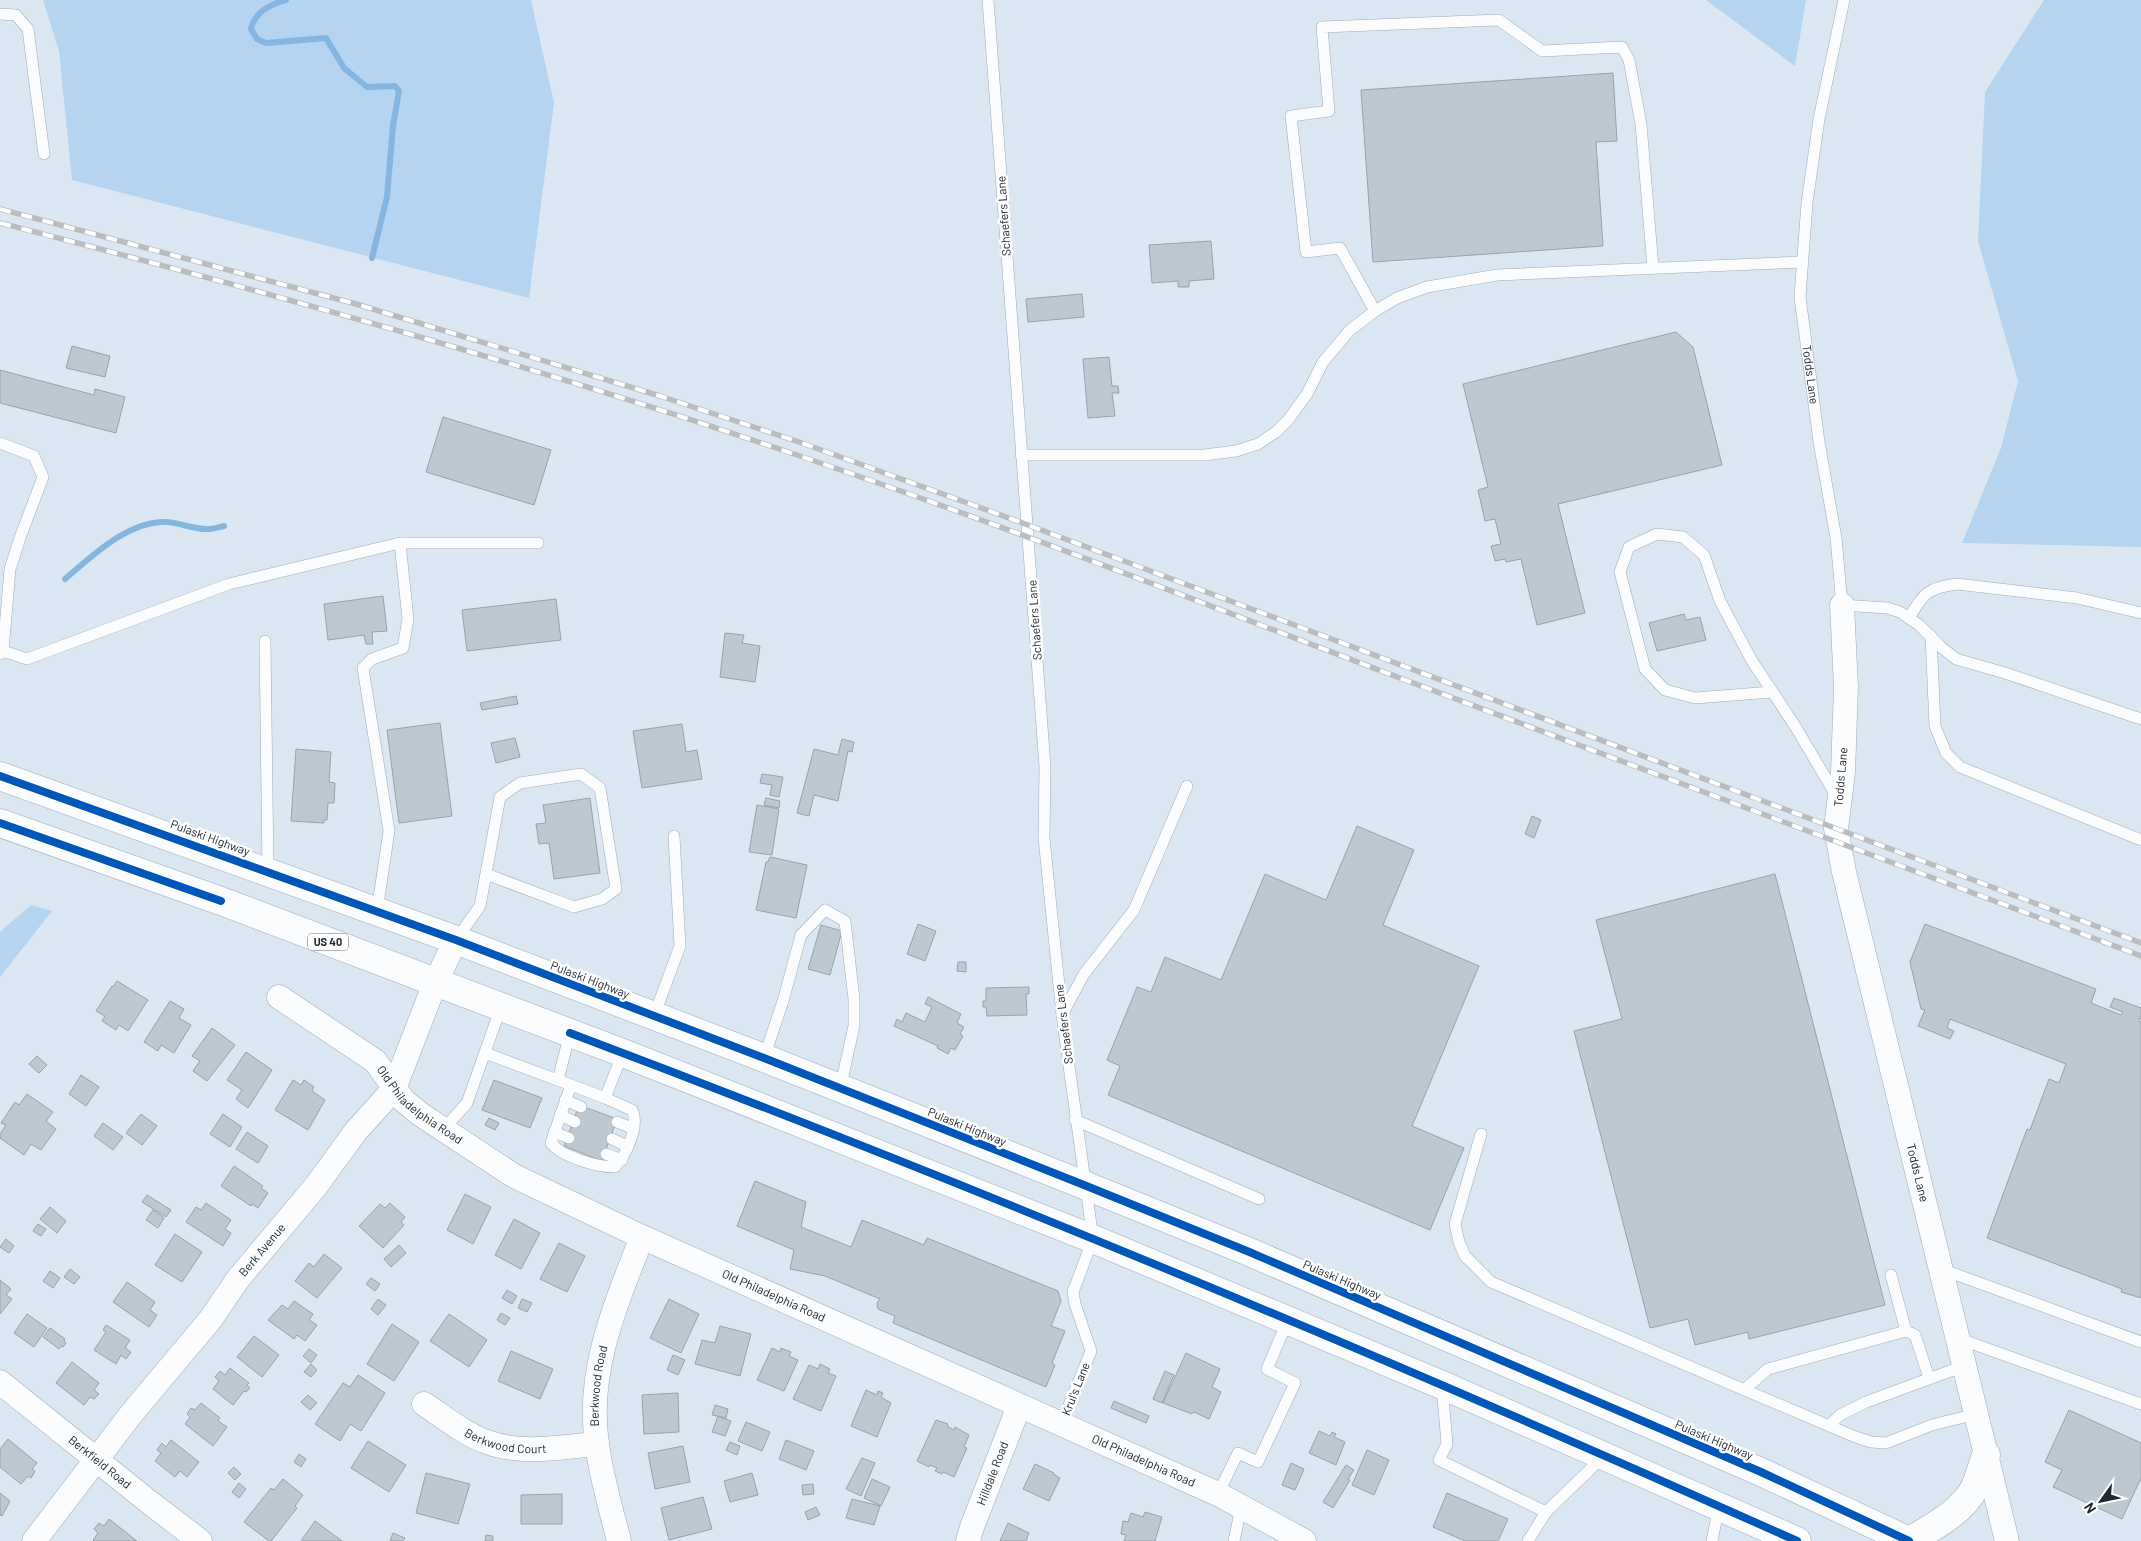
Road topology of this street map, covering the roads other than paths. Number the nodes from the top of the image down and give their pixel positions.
1 (988, 0) edge
2 (1844, 0) edge
3 (0, 14) edge
4 (44, 154) dead end
5 (1801, 262) junction
6 (1653, 268) junction
7 (1375, 311) junction
8 (0, 443) edge
9 (1021, 456) junction
10 (400, 543) junction
11 (538, 543) dead end
12 (1842, 605) junction
13 (2141, 613) edge
14 (1909, 618) junction
15 (1931, 636) junction
16 (265, 641) dead end
17 (2, 653) edge
18 (1772, 692) junction
19 (2141, 719) edge
20 (0, 776) edge
21 (1187, 786) dead end
22 (1839, 801) junction
23 (0, 823) edge
24 (674, 836) dead end
25 (2141, 840) edge
26 (268, 871) junction
27 (486, 874) junction
28 (377, 911) junction
29 (456, 940) junction
30 (435, 983) junction
31 (279, 997) dead end
32 (501, 1006) junction
33 (1062, 1015) junction
34 (654, 1016) junction
35 (570, 1033) junction
36 (485, 1053) junction
37 (623, 1053) junction
38 (764, 1058) junction
39 (558, 1080) junction
40 (571, 1085) junction
41 (840, 1088) junction
42 (394, 1089) junction
43 (605, 1098) junction
44 (565, 1100) junction
45 (581, 1107) dead end
46 (560, 1115) junction
47 (1075, 1120) junction
48 (575, 1122) dead end
49 (617, 1122) dead end
50 (634, 1128) junction
51 (443, 1130) junction
52 (554, 1132) junction
53 (1481, 1134) dead end
54 (569, 1138) dead end
55 (612, 1139) dead end
56 (627, 1146) junction
57 (606, 1154) dead end
58 (622, 1160) junction
59 (1084, 1185) junction
60 (1259, 1199) dead end
61 (642, 1237) junction
62 (1093, 1239) junction
63 (1939, 1268) junction
64 (1892, 1275) dead end
65 (1288, 1320) junction
66 (1906, 1331) junction
67 (1957, 1338) junction
68 (2141, 1342) edge
69 (1964, 1366) junction
70 (1928, 1378) junction
71 (0, 1382) edge
72 (1442, 1385) junction
73 (1745, 1389) junction
74 (424, 1404) dead end
75 (2141, 1404) edge
76 (1019, 1406) junction
77 (1976, 1414) junction
78 (1061, 1425) junction
79 (1830, 1426) junction
80 (597, 1444) junction
81 (1604, 1455) junction
82 (1986, 1455) junction
83 (97, 1460) junction
84 (1218, 1494) junction
85 (1720, 1506) junction
86 (1240, 1508) junction
87 (1546, 1512) junction
88 (34, 1541) edge
89 (200, 1541) edge
90 (619, 1541) edge
91 (968, 1541) edge
92 (1234, 1541) edge
93 (1304, 1541) edge
94 (1528, 1541) edge
95 (1712, 1541) edge
96 (1797, 1541) edge
97 (1909, 1541) edge
98 (2007, 1541) edge

1 - 9 lane, Schaefers Lane
2 - 5 lane, Todds Lane
3 - 4 lane
5 - 6 lane
5 - 12 lane, Todds Lane
6 - 7 lane
6 - 7 lane
7 - 9 lane
8 - 17 lane
9 - 33 lane, Schaefers Lane
10 - 11 lane
10 - 17 lane
10 - 28 lane
12 - 14 lane
12 - 22 street, Todds Lane
13 - 14 lane
14 - 15 lane
15 - 19 lane
15 - 25 lane
16 - 26 lane
18 - 18 lane
18 - 22 lane
20 - 26 highway, Pulaski Highway
21 - 33 lane
22 - 63 street, Todds Lane
23 - 30 highway, US 40
24 - 34 lane
26 - 28 highway, Pulaski Highway
27 - 27 lane
27 - 29 lane
28 - 29 highway, Pulaski Highway
29 - 30 street, Berk Avenue
29 - 34 highway, Pulaski Highway
30 - 32 highway, US 40
30 - 42 street, Berk Avenue
31 - 42 street, Old Philadelphia Road
32 - 35 highway, US 40
32 - 36 lane
33 - 47 lane, Schaefers Lane
34 - 38 highway, Pulaski Highway
35 - 37 highway, US 40
35 - 39 lane
36 - 39 lane
36 - 51 lane
37 - 43 lane
37 - 62 highway, US 40
38 - 41 highway, Pulaski Highway
38 - 41 lane
39 - 40 lane
40 - 43 lane
40 - 44 lane
41 - 59 highway, Pulaski Highway
42 - 51 street, Old Philadelphia Road
42 - 83 street, Berk Avenue
43 - 50 lane
44 - 45 lane
44 - 46 lane
46 - 48 lane
46 - 52 lane
47 - 59 lane, Schaefers Lane
47 - 60 lane
49 - 50 lane
50 - 56 lane
51 - 61 street, Old Philadelphia Road
52 - 54 lane
52 - 58 lane
53 - 73 lane
55 - 56 lane
56 - 58 lane
57 - 58 lane
59 - 62 lane, Schaefers Lane
59 - 97 highway, Pulaski Highway
61 - 76 street, Old Philadelphia Road
61 - 80 street, Berkwood Road
62 - 65 highway, US 40
62 - 78 lane, Krul's Lane
63 - 67 street, Todds Lane
63 - 68 lane
64 - 66 lane
65 - 72 highway, US 40
65 - 84 lane
66 - 70 lane
66 - 73 lane
67 - 69 street, Todds Lane
67 - 75 lane
69 - 70 lane
69 - 77 street, Todds Lane
70 - 79 lane
71 - 83 street, Berkfield Road
72 - 81 highway, US 40
72 - 87 lane
73 - 79 lane
74 - 80 street, Berkwood Court
76 - 78 street, Old Philadelphia Road
76 - 91 street, Hilldale Road
77 - 79 lane
77 - 82 street, Todds Lane
78 - 84 street, Old Philadelphia Road
80 - 90 street, Berkwood Road
81 - 85 highway, US 40
81 - 87 lane
82 - 97 highway
82 - 98 street, Todds Lane
83 - 88 street, Berk Avenue
83 - 89 street, Berkfield Road
84 - 86 street, Old Philadelphia Road
85 - 95 lane
85 - 96 highway, US 40
86 - 92 lane
86 - 93 street, Old Philadelphia Road
87 - 94 lane

